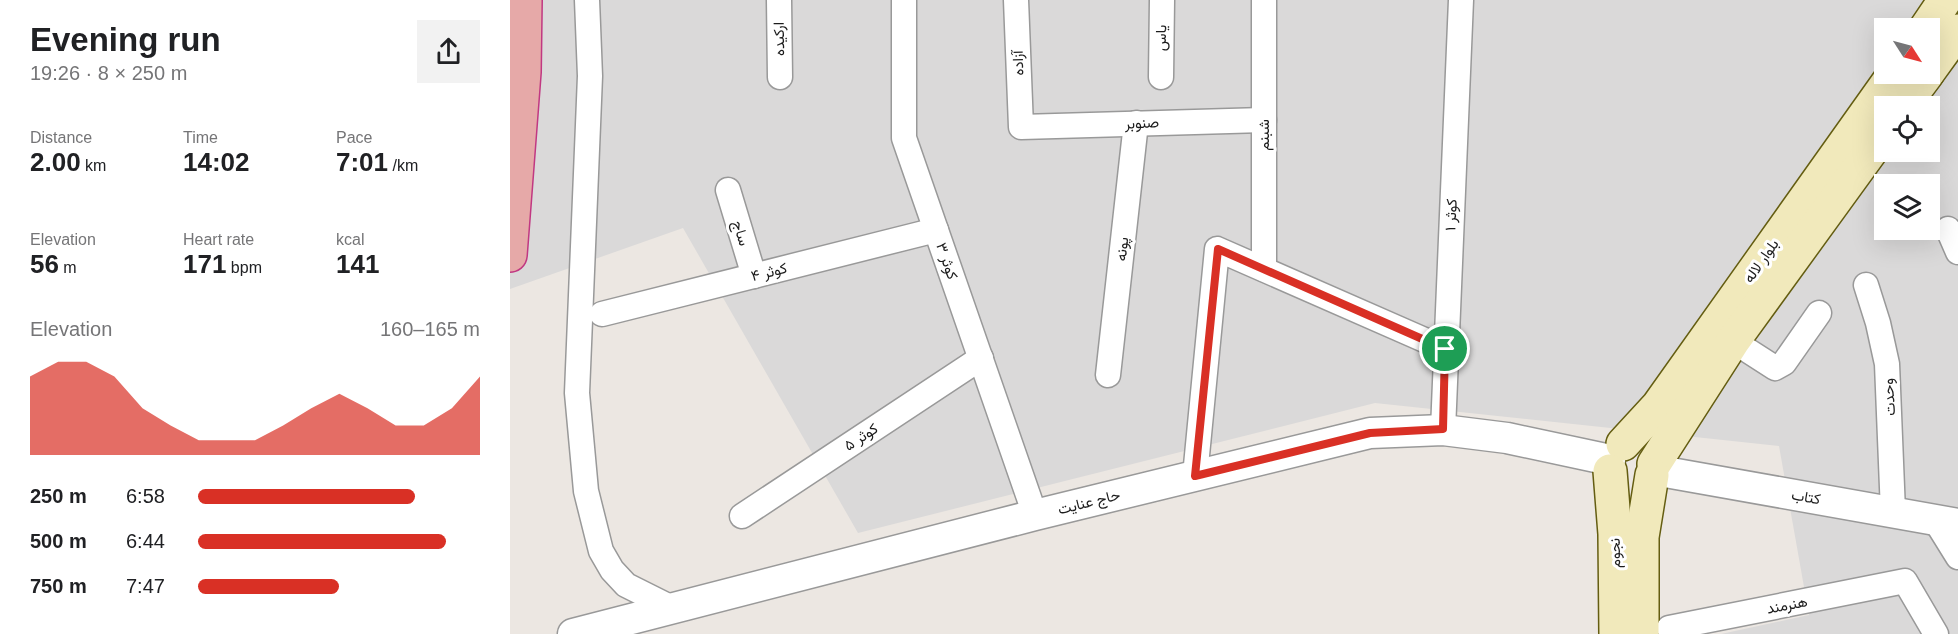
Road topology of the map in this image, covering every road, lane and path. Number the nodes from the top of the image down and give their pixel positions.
1 (525, 0) edge
2 (586, 0) edge
3 (779, 0) edge
4 (904, 0) edge
5 (1016, 0) edge
6 (1162, 0) edge
7 (1264, 0) edge
8 (1461, 0) edge
9 (1945, 0) edge
10 (1933, 18) edge
11 (1958, 31) edge
12 (1940, 56) edge
13 (780, 77) dead end
14 (1161, 77) dead end
15 (1887, 84) edge
16 (1264, 120) junction
17 (1136, 123) junction
18 (1021, 127) joint
19 (1874, 147) edge
20 (728, 190) dead end
21 (1948, 229) dead end
22 (936, 230) junction
23 (1958, 252) edge
24 (510, 255) edge
25 (1264, 269) junction
26 (754, 276) junction
27 (1866, 285) dead end
28 (1819, 313) dead end
29 (602, 314) dead end
30 (1733, 341) junction
31 (1445, 349) junction
32 (981, 358) junction
33 (1108, 375) dead end
34 (1443, 429) junction
35 (1614, 459) junction
36 (1653, 470) junction
37 (1195, 476) junction
38 (1893, 512) junction
39 (1035, 515) junction
40 (742, 516) dead end
41 (1946, 522) edge
42 (1958, 557) edge
43 (672, 608) junction
44 (1655, 631) edge
45 (573, 634) edge
46 (1616, 634) edge
47 (1936, 634) edge

1 - 24 highway
2 - 43 street
3 - 13 street, ارکیده
4 - 22 street, کوثر ۳
5 - 18 street, آزاده
6 - 14 street, یاس
7 - 16 street, شبنم
8 - 31 street, کوثر ۱
9 - 10 main road
11 - 12 main road
15 - 35 main road, بلوار لاله
16 - 17 street, صنوبر
16 - 25 street, شبنم
17 - 18 street, صنوبر
17 - 33 street, پونه
19 - 30 main road, بلوار لاله
20 - 26 street, ساج
21 - 23 street
22 - 26 street, کوثر ۴
22 - 32 street, کوثر ۳
25 - 31 street
25 - 37 street
26 - 29 street, کوثر ۴
27 - 38 street, وحدت
28 - 30 street
30 - 36 main road, بلوار لاله
31 - 34 street, کوثر ۱
32 - 39 street, کوثر ۳
32 - 40 street, کوثر ۵
34 - 35 street, حاج عنایت
34 - 37 street, حاج عنایت
35 - 36 main road
35 - 46 main road, نجوم
36 - 38 street, کتاب
36 - 44 main road, نجوم
37 - 39 street, حاج عنایت
38 - 41 street, کتاب
39 - 43 street, حاج عنایت
41 - 42 street
43 - 45 street, حاج عنایت
44 - 47 street, هنرمند

